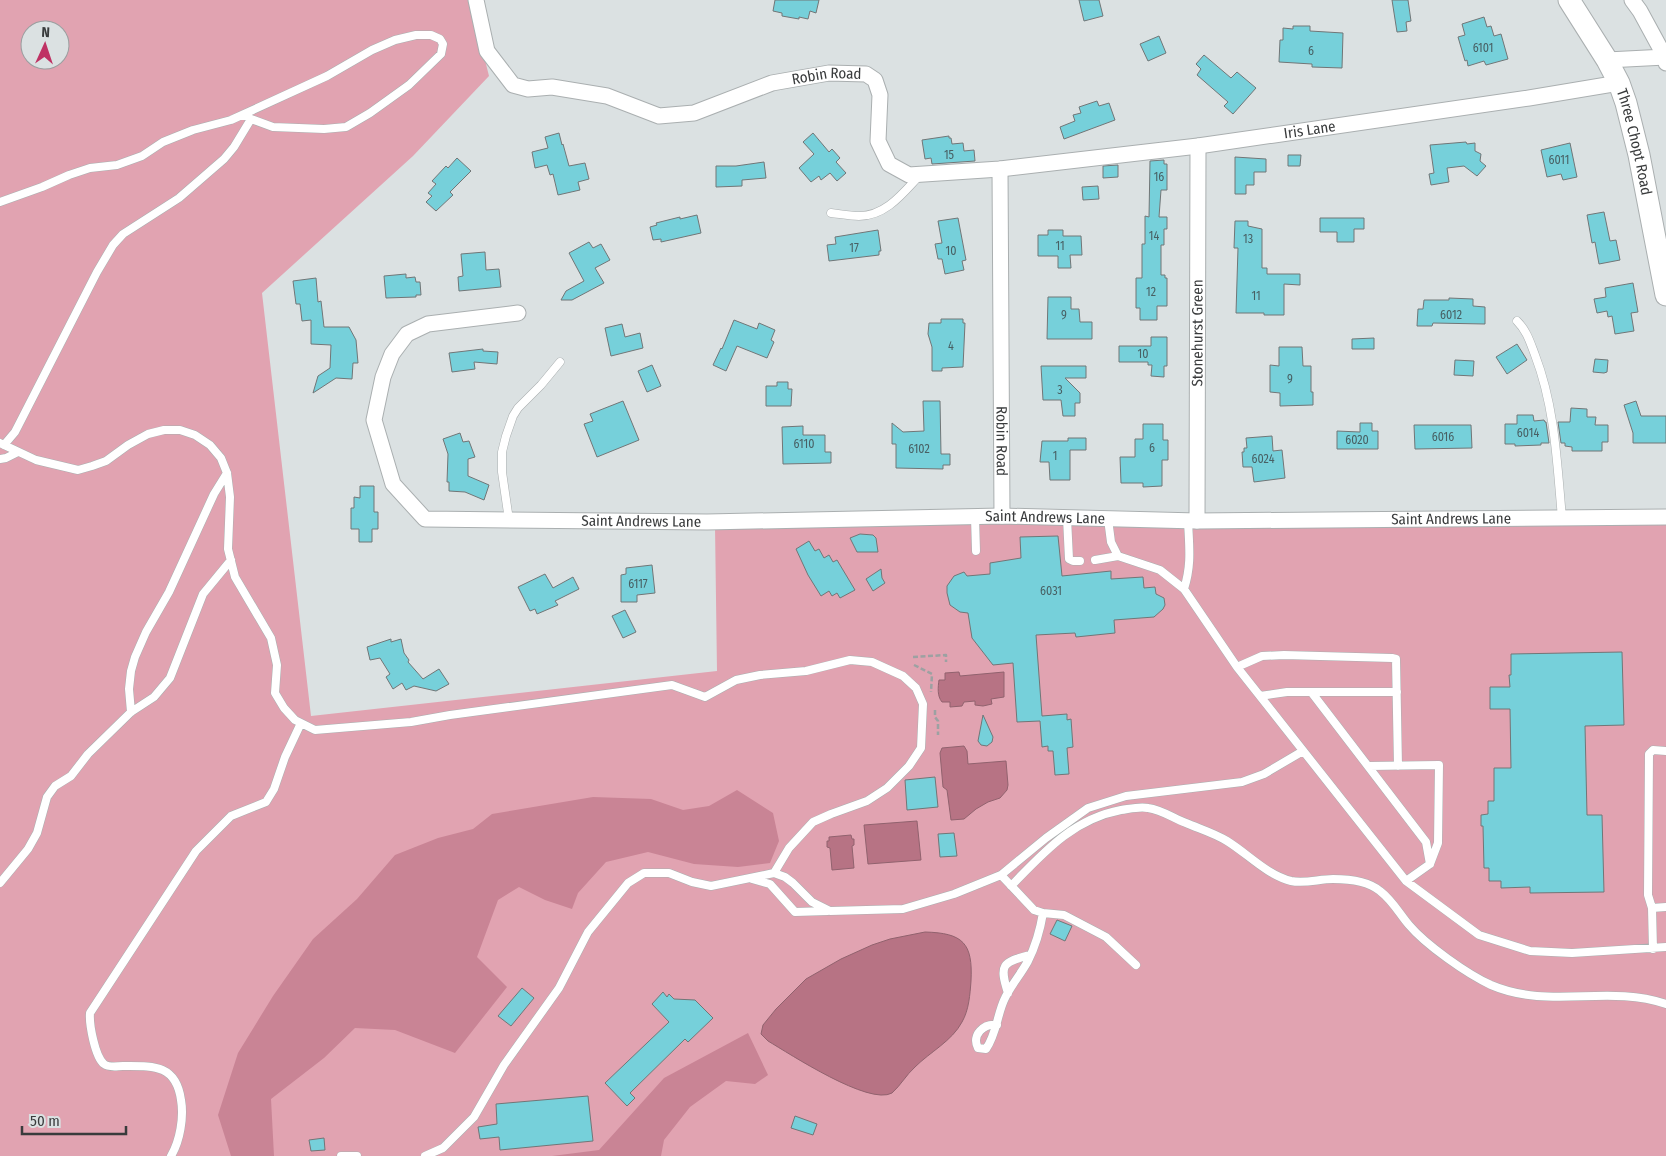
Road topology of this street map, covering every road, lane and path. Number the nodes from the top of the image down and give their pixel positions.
1 (476, 0) edge
2 (1569, 0) edge
3 (1632, 0) edge
4 (1666, 56) edge
5 (1607, 60) junction
6 (1666, 63) edge
7 (1618, 83) junction
8 (244, 114) junction
9 (251, 120) junction
10 (1198, 146) junction
11 (1000, 169) junction
12 (921, 174) junction
13 (0, 202) edge
14 (831, 213) dead end
15 (1666, 296) edge
16 (518, 313) dead end
17 (1518, 321) dead end
18 (560, 362) dead end
19 (2, 444) edge
20 (18, 452) junction
21 (0, 459) edge
22 (227, 473) junction
23 (1002, 516) junction
24 (975, 517) junction
25 (1666, 517) edge
26 (1067, 518) junction
27 (1562, 518) junction
28 (1108, 519) junction
29 (509, 520) junction
30 (1193, 521) junction
31 (976, 551) dead end
32 (1118, 556) junction
33 (231, 560) junction
34 (1095, 560) dead end
35 (1080, 561) dead end
36 (1184, 588) junction
37 (913, 657) dead end
38 (946, 662) dead end
39 (1237, 666) junction
40 (1397, 692) junction
41 (1312, 693) junction
42 (1260, 696) junction
43 (131, 712) junction
44 (302, 723) junction
45 (1304, 751) junction
46 (1666, 751) edge
47 (1369, 766) junction
48 (1398, 766) junction
49 (1430, 864) junction
50 (774, 873) junction
51 (1001, 875) junction
52 (744, 879) junction
53 (1406, 881) junction
54 (0, 883) edge
55 (1011, 886) junction
56 (1666, 907) edge
57 (1652, 908) junction
58 (830, 911) junction
59 (1043, 913) junction
60 (1666, 947) edge
61 (1653, 949) junction
62 (1030, 955) junction
63 (1136, 965) dead end
64 (1008, 993) junction
65 (1666, 1004) edge
66 (997, 1025) dead end
67 (171, 1156) edge
68 (341, 1156) edge
69 (357, 1156) edge
70 (425, 1156) edge

1 - 12 street, Robin Road
2 - 5 main road, Three Chopt Road
3 - 4 street
4 - 5 street
4 - 6 street
5 - 7 main road, Three Chopt Road
7 - 10 street, Iris Lane
7 - 15 main road, Three Chopt Road
8 - 9 lane
8 - 9 lane
8 - 13 lane
9 - 19 lane
10 - 11 street, Iris Lane
10 - 30 street, Stonehurst Green
11 - 12 street, Robin Road
11 - 23 street, Robin Road
12 - 14 lane
16 - 29 street, Saint Andrews Lane
17 - 27 lane
18 - 29 lane
19 - 20 lane
20 - 21 lane
20 - 22 lane
22 - 33 lane
22 - 43 lane
23 - 24 street, Saint Andrews Lane
23 - 26 street, Saint Andrews Lane
24 - 29 street, Saint Andrews Lane
24 - 31 lane
25 - 27 street, Saint Andrews Lane
26 - 28 street, Saint Andrews Lane
26 - 35 lane
27 - 30 street, Saint Andrews Lane
28 - 30 street, Saint Andrews Lane
28 - 32 lane
30 - 36 lane
32 - 34 lane
32 - 36 lane
33 - 43 lane
33 - 44 lane
36 - 39 lane
37 - 38 path
39 - 40 lane
39 - 42 lane
40 - 41 lane
40 - 48 lane
41 - 42 lane
41 - 47 lane
42 - 45 lane
43 - 54 lane
44 - 50 lane
44 - 67 lane
45 - 51 lane
45 - 53 lane
46 - 57 lane
47 - 48 lane
47 - 49 lane
48 - 49 lane
49 - 53 lane
50 - 52 lane
50 - 58 lane
51 - 55 lane
51 - 58 lane
52 - 58 lane
52 - 70 lane
53 - 61 lane
55 - 59 lane
55 - 65 lane
56 - 57 lane
57 - 61 lane
59 - 62 lane
59 - 63 lane
60 - 61 lane
62 - 64 lane
62 - 64 lane
64 - 66 lane
68 - 69 lane

